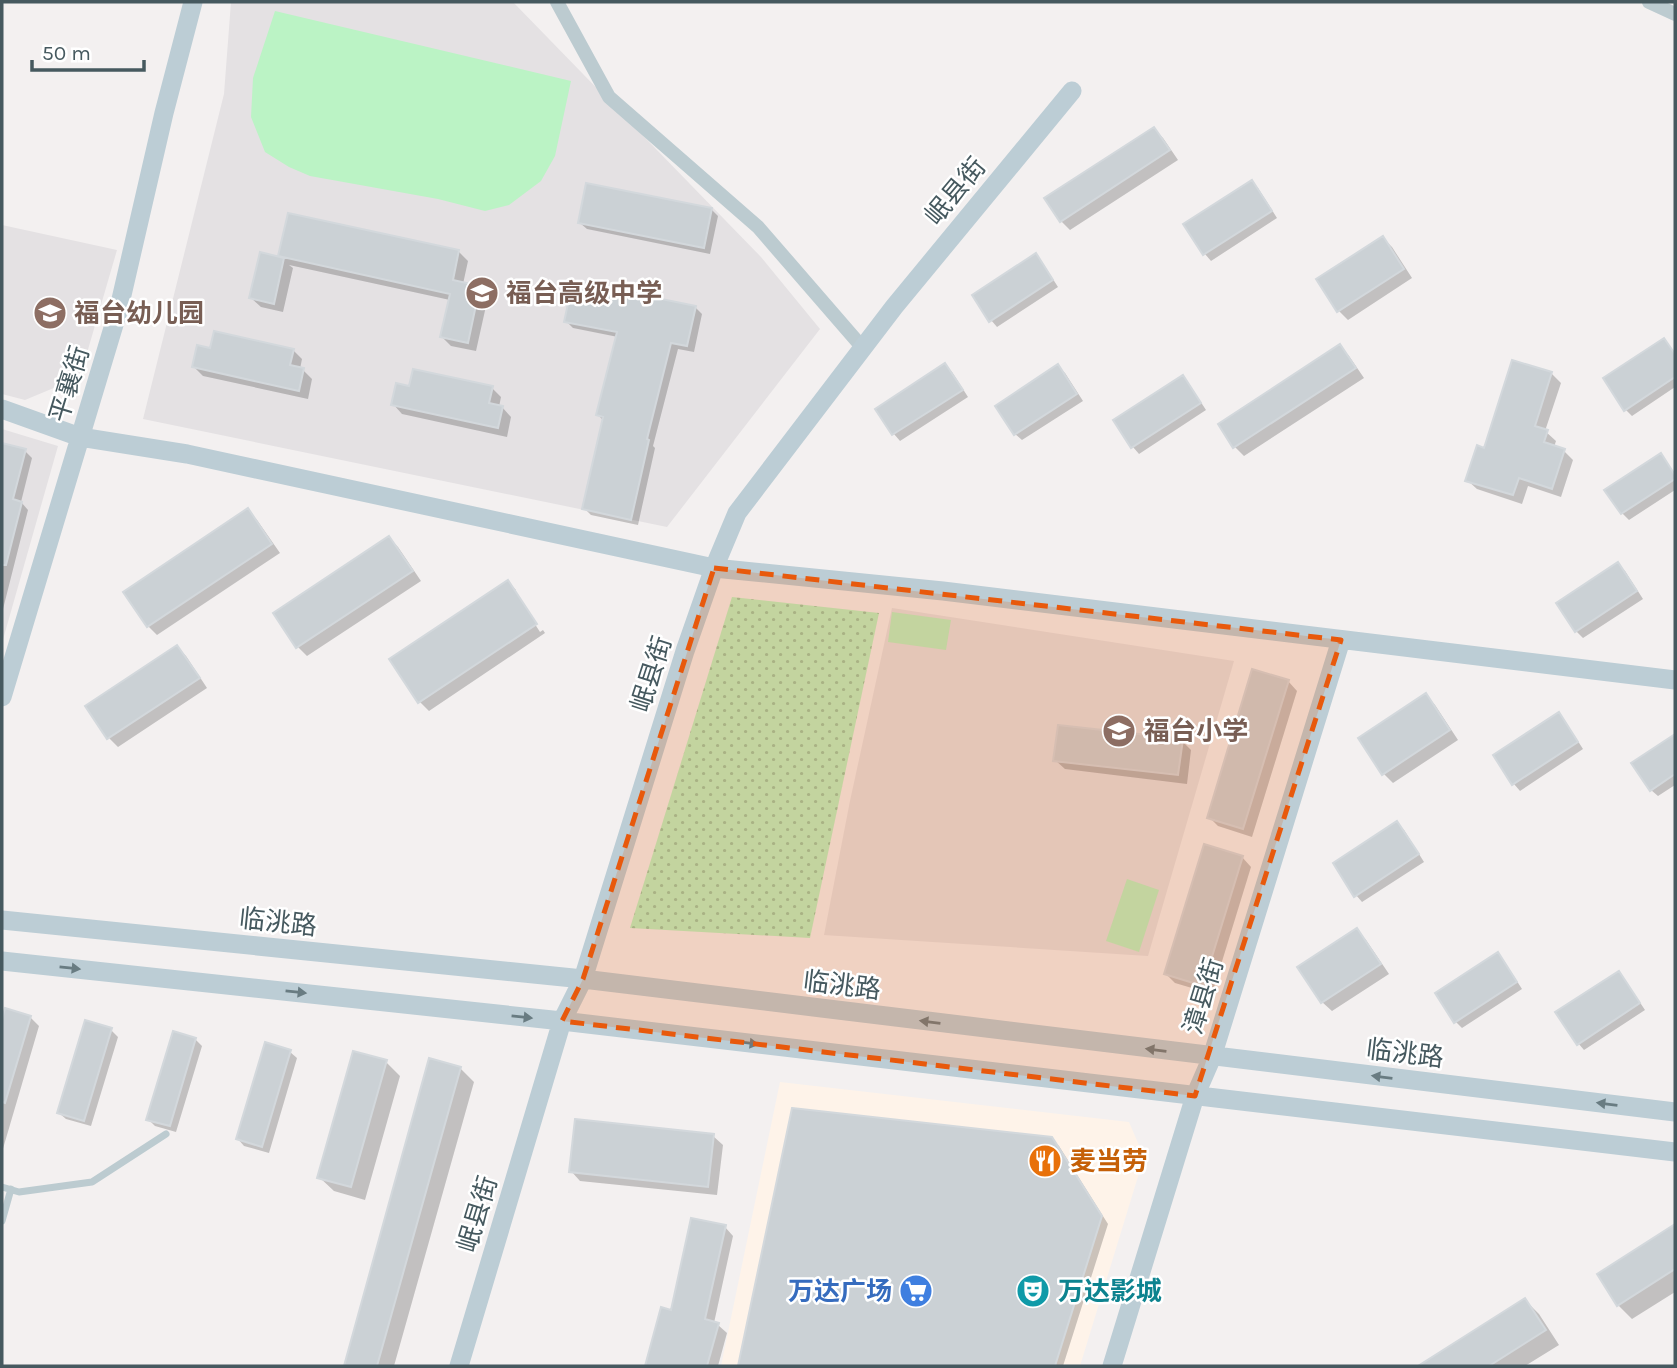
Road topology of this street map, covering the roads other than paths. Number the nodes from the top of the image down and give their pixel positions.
1 (193, 2) edge
2 (557, 2) edge
3 (1649, 2) edge
4 (1675, 13) edge
5 (1072, 91) dead end
6 (862, 347) junction
7 (2, 409) edge
8 (80, 437) junction
9 (714, 568) junction
10 (1341, 640) junction
11 (1675, 680) edge
12 (2, 697) edge
13 (2, 920) edge
14 (2, 961) edge
15 (583, 979) junction
16 (562, 1021) junction
17 (1212, 1056) junction
18 (1195, 1096) junction
19 (1675, 1112) edge
20 (166, 1134) dead end
21 (1675, 1152) edge
22 (2, 1187) edge
23 (11, 1189) junction
24 (2, 1221) edge
25 (459, 1366) edge
26 (1112, 1366) edge

1 - 8 street, 平襄街
2 - 6 street
3 - 4 street
5 - 6 street, 岷县街
6 - 9 street, 岷县街
7 - 8 street
8 - 9 street
8 - 12 street, 平襄街
9 - 10 street
9 - 15 street, 岷县街
10 - 11 street
10 - 17 street, 漳县街
13 - 15 street, 临洮路
14 -> 16 street
15 - 16 street, 岷县街
17 -> 15 street, 临洮路
16 -> 18 street
16 - 25 street, 岷县街
17 - 18 street, 漳县街
19 -> 17 street, 临洮路
18 - 21 street
18 - 26 street, 漳县街
20 - 23 lane
22 - 23 lane
23 - 24 lane

